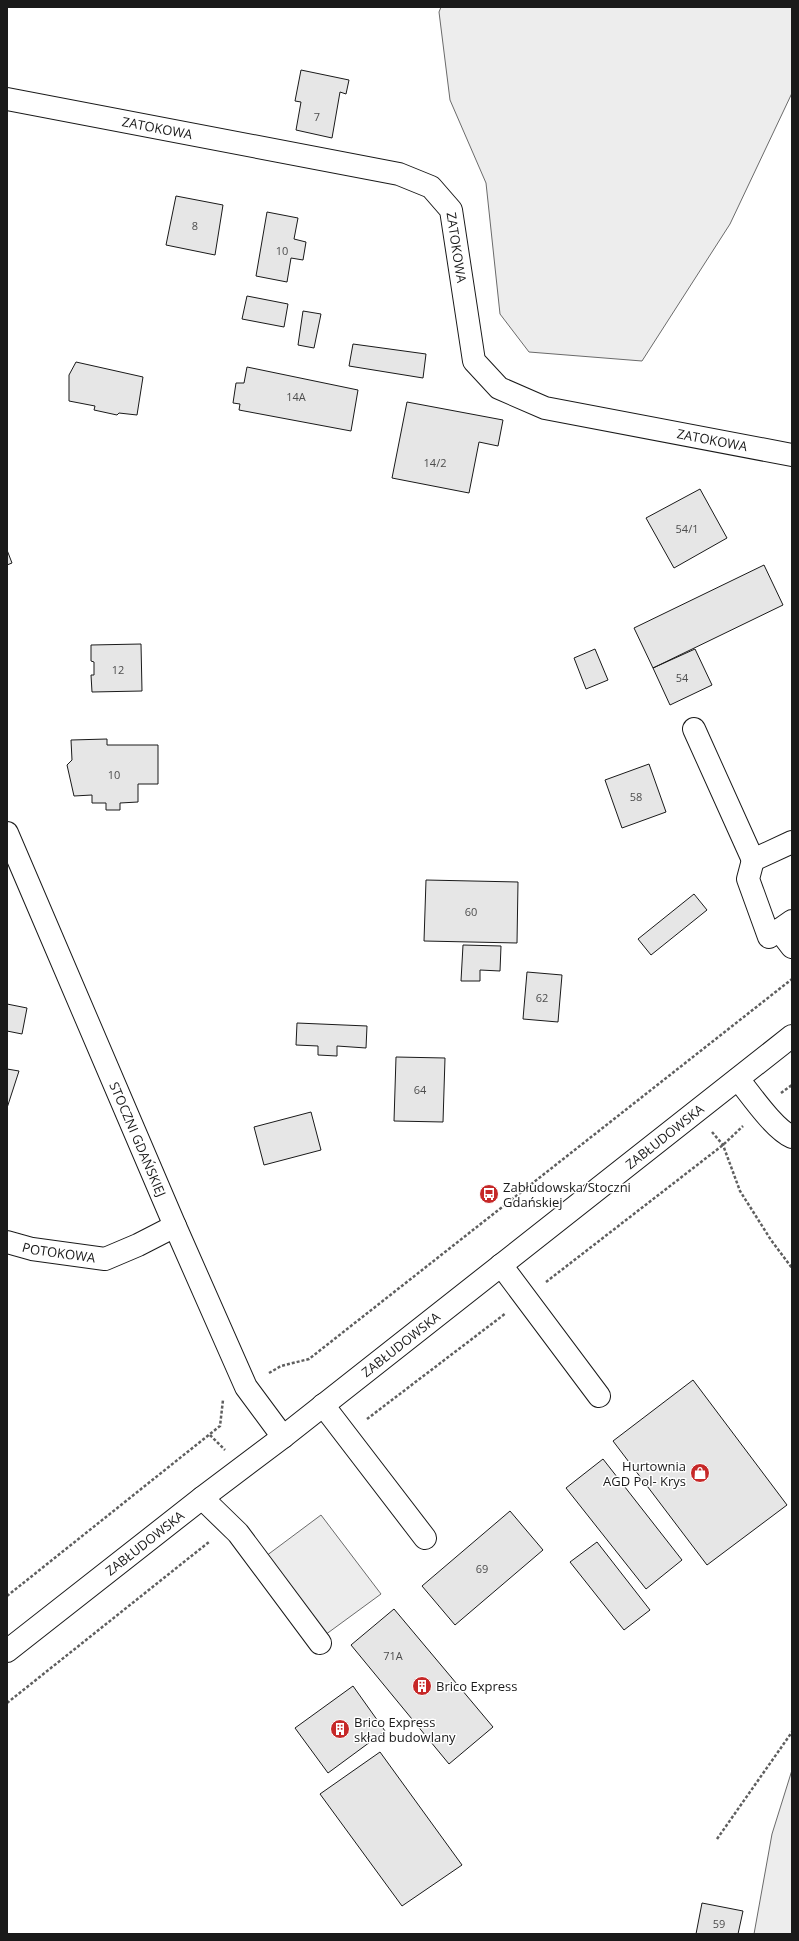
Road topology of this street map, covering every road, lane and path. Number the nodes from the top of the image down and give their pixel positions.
1 (7, 99) edge
2 (792, 455) edge
3 (694, 729) dead end
4 (7, 833) edge
5 (792, 842) edge
6 (753, 860) junction
7 (788, 933) edge
8 (792, 979) edge
9 (792, 1036) edge
10 (738, 1079) junction
11 (792, 1085) edge
12 (761, 1108) junction
13 (695, 1113) junction
14 (792, 1137) edge
15 (723, 1145) junction
16 (175, 1226) junction
17 (7, 1242) edge
18 (501, 1264) junction
19 (792, 1268) edge
20 (526, 1298) junction
21 (246, 1387) junction
22 (599, 1396) dead end
23 (323, 1405) junction
24 (346, 1435) junction
25 (283, 1437) junction
26 (202, 1498) junction
27 (230, 1525) junction
28 (425, 1538) dead end
29 (7, 1596) edge
30 (320, 1643) dead end
31 (7, 1651) edge
32 (7, 1703) edge
33 (792, 1732) edge
34 (717, 1839) dead end

1 - 2 main road, ZATOKOWA
3 - 6 main road
4 - 16 main road, STOCZNI GDAŃSKIEJ
5 - 6 main road
6 - 7 main road
8 - 21 path
9 - 10 main road, ZABŁUDOWSKA
10 - 12 main road
10 - 13 main road, ZABŁUDOWSKA
11 - 12 path
12 - 14 main road
12 - 15 path
13 - 15 path
13 - 18 main road, ZABŁUDOWSKA
15 - 19 path
15 - 20 path
16 - 17 main road, POTOKOWA
16 - 21 main road, STOCZNI GDAŃSKIEJ
18 - 20 main road
18 - 23 main road, ZABŁUDOWSKA
20 - 22 main road
20 - 24 path
21 - 25 main road, STOCZNI GDAŃSKIEJ
21 - 29 path
23 - 24 main road
23 - 25 main road, ZABŁUDOWSKA
24 - 28 main road
25 - 26 main road, ZABŁUDOWSKA
26 - 27 main road
26 - 31 main road, ZABŁUDOWSKA
27 - 30 main road
27 - 32 path
33 - 34 path

